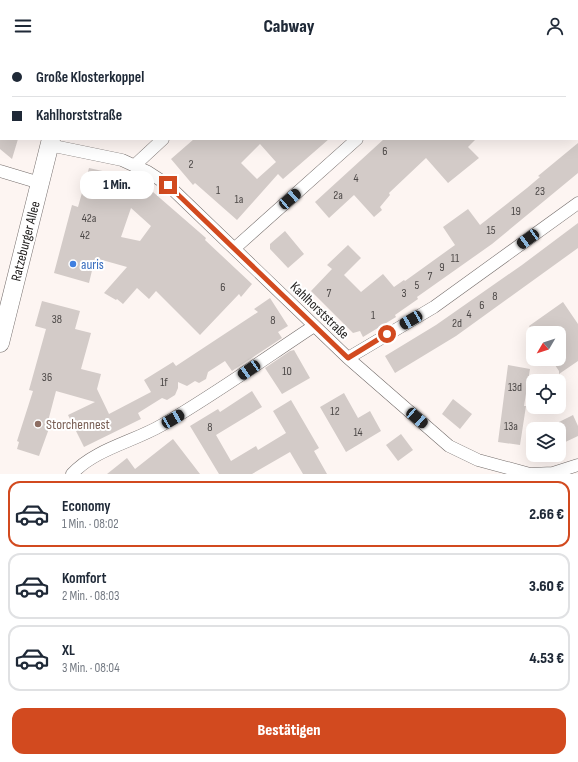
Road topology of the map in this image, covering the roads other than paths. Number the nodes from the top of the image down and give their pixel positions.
1 (162, 140) edge
2 (356, 140) edge
3 (50, 142) edge
4 (135, 165) junction
5 (0, 171) edge
6 (40, 183) junction
7 (578, 203) edge
8 (235, 248) junction
9 (314, 326) junction
10 (0, 343) edge
11 (348, 358) junction
12 (578, 465) edge
13 (508, 472) edge
14 (72, 474) edge

1 - 4 street
2 - 8 street
3 - 4 street, Kahlhorststraße
3 - 6 main road, Ratzeburger Allee
4 - 8 street, Kahlhorststraße
5 - 6 street
6 - 10 main road, Ratzeburger Allee
7 - 11 street
8 - 9 street, Kahlhorststraße
9 - 11 street, Kahlhorststraße
9 - 14 street
11 - 13 street, Kahlhorststraße
12 - 13 street, Kahlhorststraße

